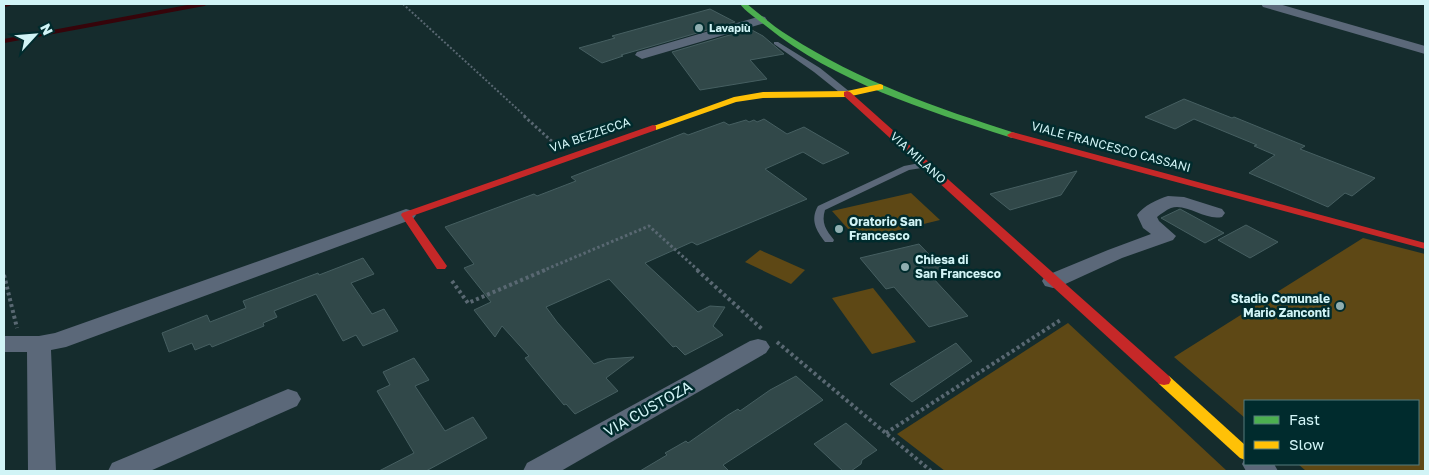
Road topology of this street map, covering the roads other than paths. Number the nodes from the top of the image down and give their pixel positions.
1 (743, 4) edge
2 (1267, 4) edge
3 (761, 20) junction
4 (776, 43) dead end
5 (1425, 50) edge
6 (642, 55) dead end
7 (880, 87) junction
8 (847, 94) junction
9 (925, 164) junction
10 (1215, 213) dead end
11 (406, 215) junction
12 (829, 240) dead end
13 (1425, 246) edge
14 (441, 266) road end
15 (1053, 281) junction
16 (765, 339) road end
17 (22, 344) edge
18 (288, 399) dead end
19 (1244, 453) edge
20 (42, 471) edge
21 (122, 471) edge
22 (537, 471) edge

1 - 3 street
2 - 5 street
3 - 6 street
3 - 7 street, VIALE FRANCESCO CASSANI
4 - 8 lane, VIA MILANO
7 - 8 street, VIA BEZZECCA
7 - 13 street, VIALE FRANCESCO CASSANI
8 - 9 street, VIA MILANO
8 - 11 street, VIA BEZZECCA
9 - 12 lane
9 - 15 street, VIA MILANO
10 - 15 street
11 - 14 street
11 - 17 street
15 - 19 street, VIA MILANO
16 - 22 street, VIA CUSTOZA
17 - 20 street
18 - 21 street

